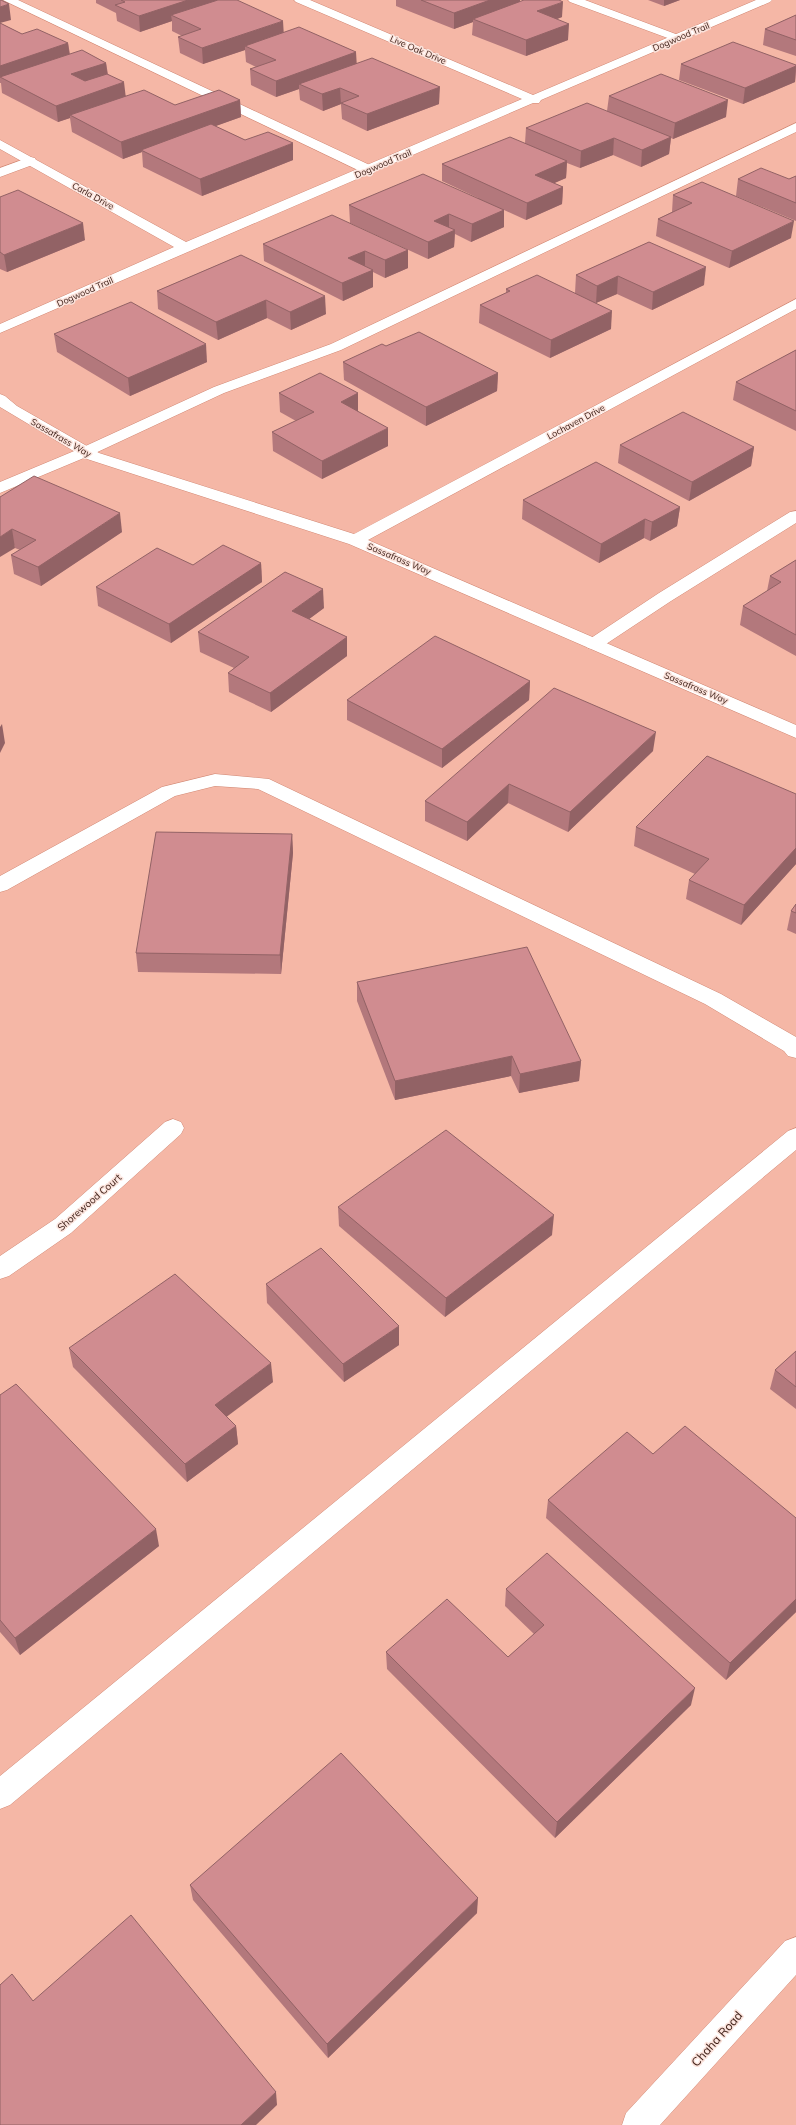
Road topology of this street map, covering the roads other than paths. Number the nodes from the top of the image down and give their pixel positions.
1 (9, 0) edge
2 (300, 0) edge
3 (574, 0) edge
4 (766, 0) edge
5 (677, 38) junction
6 (535, 100) junction
7 (796, 127) edge
8 (0, 144) edge
9 (30, 161) junction
10 (369, 170) junction
11 (0, 174) edge
12 (185, 247) junction
13 (796, 303) edge
14 (0, 329) edge
15 (0, 399) edge
16 (85, 452) junction
17 (0, 488) edge
18 (796, 516) edge
19 (356, 540) junction
20 (594, 644) junction
21 (796, 732) edge
22 (0, 885) edge
23 (796, 1050) edge
24 (173, 1128) dead end
25 (796, 1137) edge
26 (0, 1268) edge
27 (0, 1795) edge
28 (796, 1952) edge
29 (638, 2125) edge

1 - 10 street
2 - 6 street, Live Oak Drive
3 - 5 street
4 - 5 street, Dogwood Trail
5 - 6 street, Dogwood Trail
6 - 10 street, Dogwood Trail
7 - 16 street
8 - 9 street, Carla Drive
9 - 11 street
9 - 12 street, Carla Drive
10 - 12 street, Dogwood Trail
12 - 14 street, Dogwood Trail
13 - 19 street, Lochaven Drive
15 - 16 street, Sassafrass Way
16 - 17 street
16 - 19 street, Sassafrass Way
18 - 20 street
19 - 20 street, Sassafrass Way
20 - 21 street, Sassafrass Way
22 - 23 street
24 - 26 street, Shorewood Court
25 - 27 street
28 - 29 street, Chaha Road

